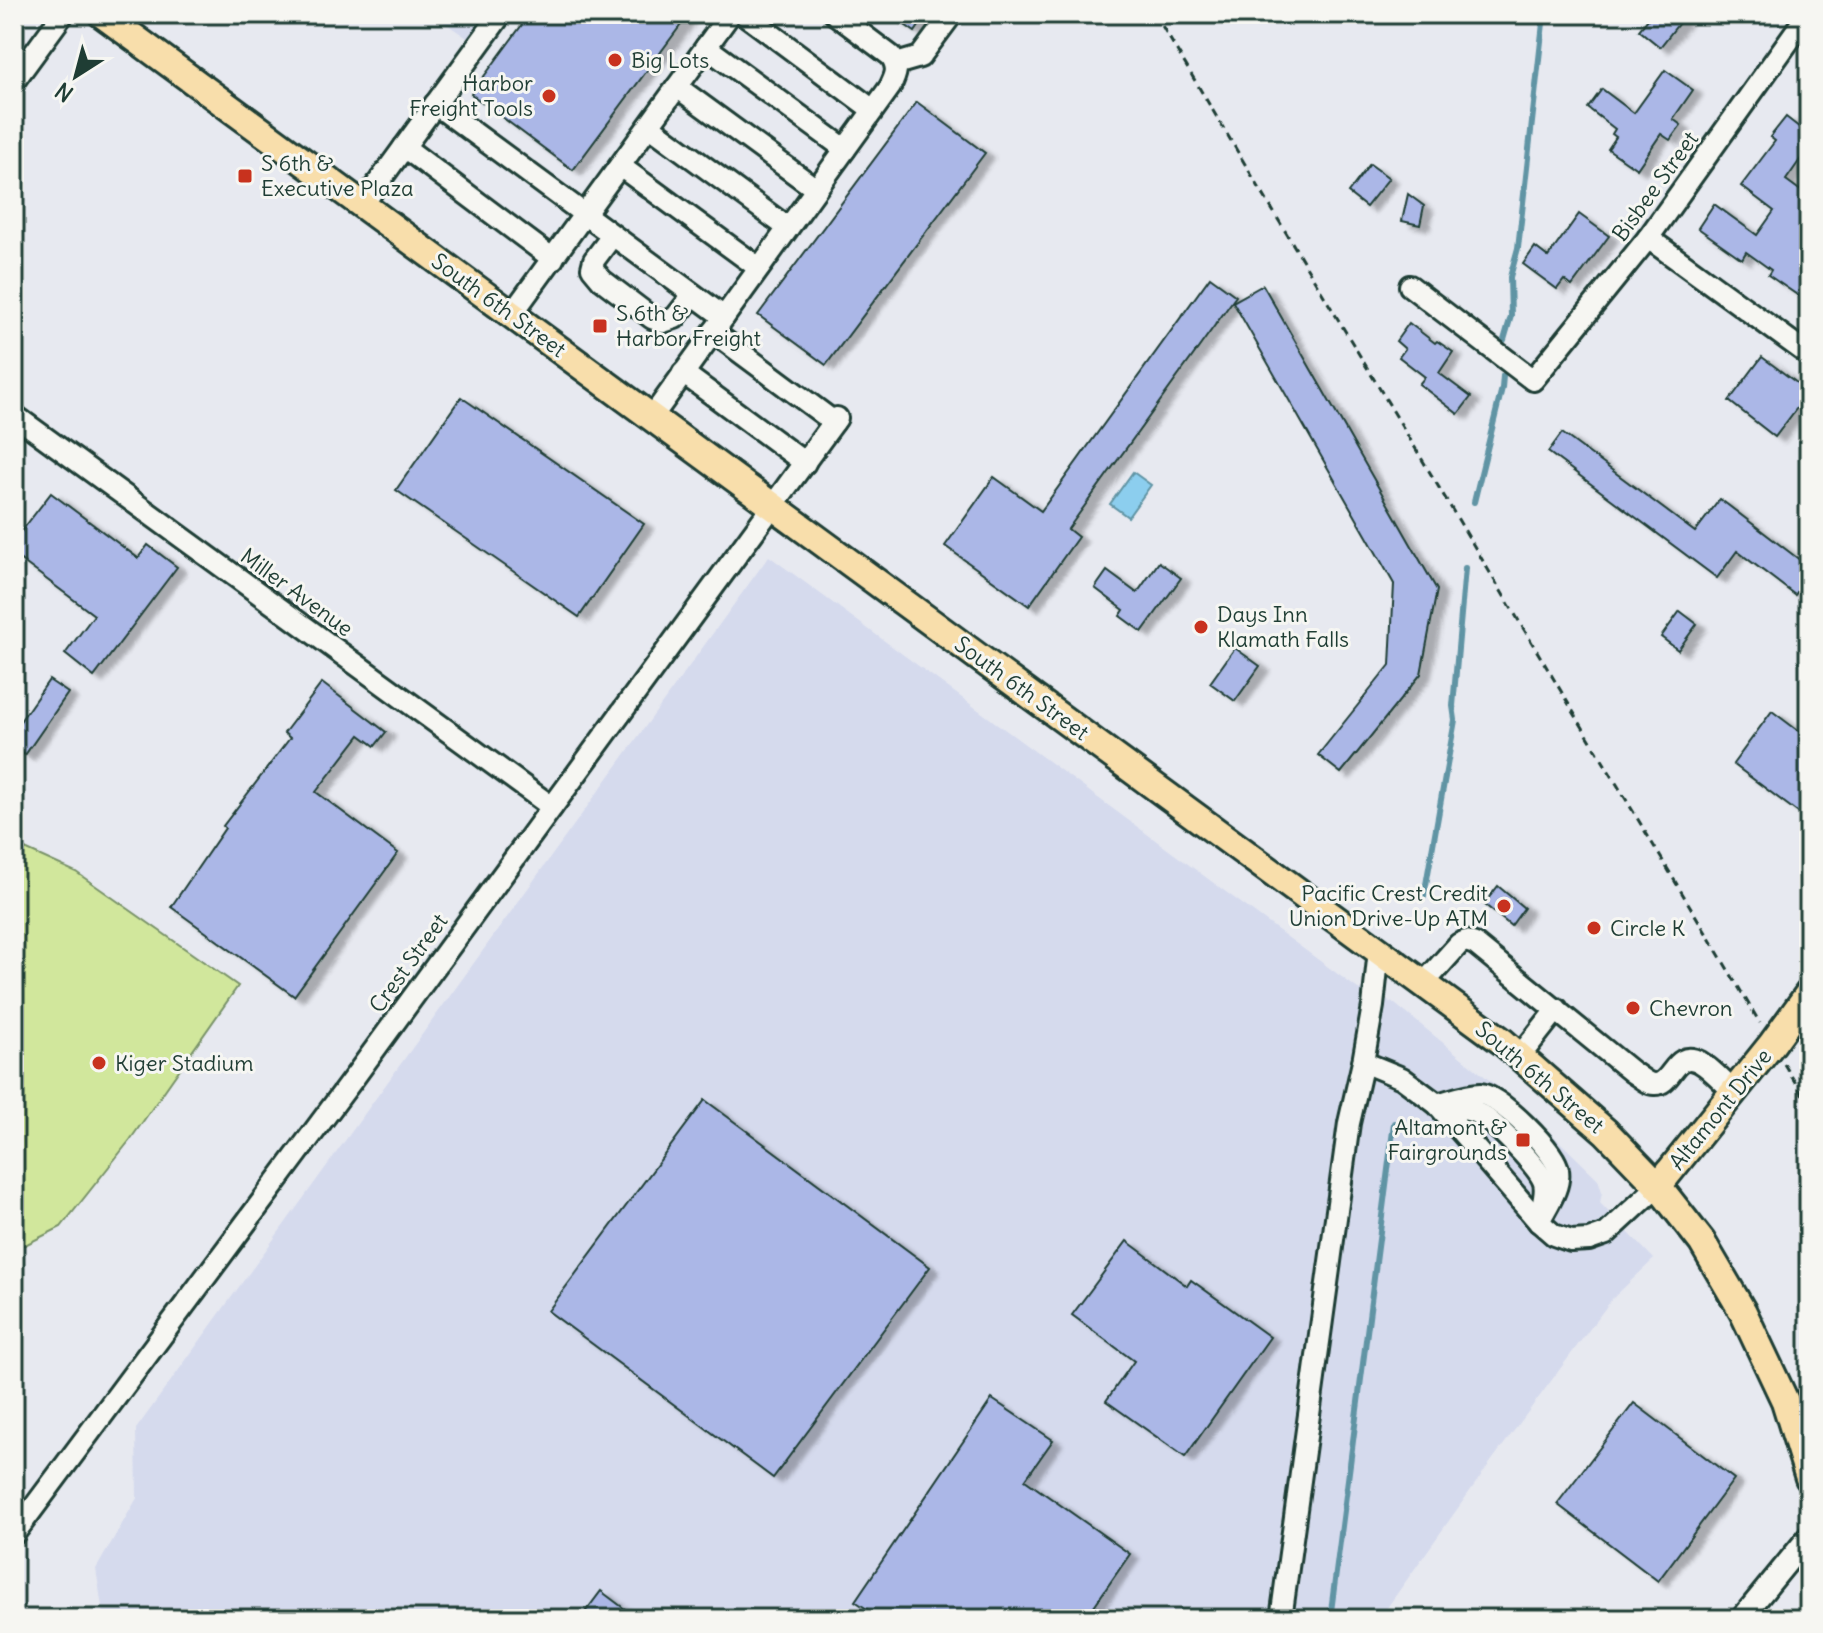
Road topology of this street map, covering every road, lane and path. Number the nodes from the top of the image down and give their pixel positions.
1 (63, 14) edge
2 (102, 14) edge
3 (501, 14) edge
4 (730, 14) edge
5 (744, 14) edge
6 (835, 14) edge
7 (952, 14) edge
8 (1155, 14) edge
9 (1808, 14) edge
10 (706, 47) junction
11 (896, 64) junction
12 (14, 81) edge
13 (677, 87) junction
14 (435, 104) junction
15 (873, 110) junction
16 (649, 126) junction
17 (404, 147) junction
18 (845, 149) junction
19 (620, 166) junction
20 (816, 189) junction
21 (362, 205) junction
22 (584, 215) junction
23 (788, 228) junction
24 (612, 236) junction
25 (1648, 238) junction
26 (553, 259) junction
27 (759, 268) junction
28 (1410, 286) dead end
29 (693, 295) junction
30 (512, 314) junction
31 (719, 325) junction
32 (1809, 355) edge
33 (683, 373) junction
34 (14, 415) edge
35 (652, 417) junction
36 (805, 463) junction
37 (774, 507) junction
38 (552, 807) junction
39 (1379, 950) junction
40 (1424, 983) junction
41 (1809, 993) edge
42 (1557, 1009) junction
43 (1772, 1044) junction
44 (1520, 1056) junction
45 (1363, 1062) junction
46 (1734, 1092) junction
47 (1437, 1104) junction
48 (1809, 1105) edge
49 (1658, 1186) junction
50 (1539, 1222) junction
51 (1809, 1478) edge
52 (14, 1534) edge
53 (1809, 1536) edge
54 (1281, 1619) edge
55 (1741, 1619) edge

1 - 12 street
2 - 21 main road, South 6th Street
3 - 14 street
4 - 10 street
5 - 15 street
6 - 11 street
7 - 11 street
8 - 43 path
9 - 25 street, Bisbee Street
10 - 13 street
10 - 18 street
11 - 15 street
13 - 16 street
13 - 20 street
14 - 17 street
14 - 22 street
15 - 18 street
16 - 19 street
16 - 23 street
17 - 21 street
17 - 26 street
18 - 20 street
19 - 22 street
19 - 27 street
20 - 23 street
21 - 30 main road, South 6th Street
22 - 24 street
22 - 26 street
23 - 27 street
24 - 29 street
24 - 29 street
25 - 28 street, Bisbee Street
25 - 32 street
26 - 30 street
27 - 31 street
29 - 31 street
30 - 35 main road, South 6th Street
31 - 33 street
31 - 36 street, Crest Street
33 - 35 street
33 - 36 street
34 - 38 street, Miller Avenue
35 - 37 main road, South 6th Street
36 - 37 street, Crest Street
37 - 38 street, Crest Street
37 - 39 main road, South 6th Street
38 - 52 street, Crest Street
39 - 40 main road, South 6th Street
39 - 45 street
40 - 42 street
40 - 44 main road, South 6th Street
41 - 43 main road, Altamont Drive
42 - 44 street
42 - 46 street
43 - 46 main road, Altamont Drive
43 - 48 path
44 - 49 main road, South 6th Street
45 - 47 street
45 - 54 street
46 - 49 main road, Altamont Drive
47 - 50 street
47 - 50 street
49 - 50 street
49 - 51 main road, South 6th Street
53 - 55 street

